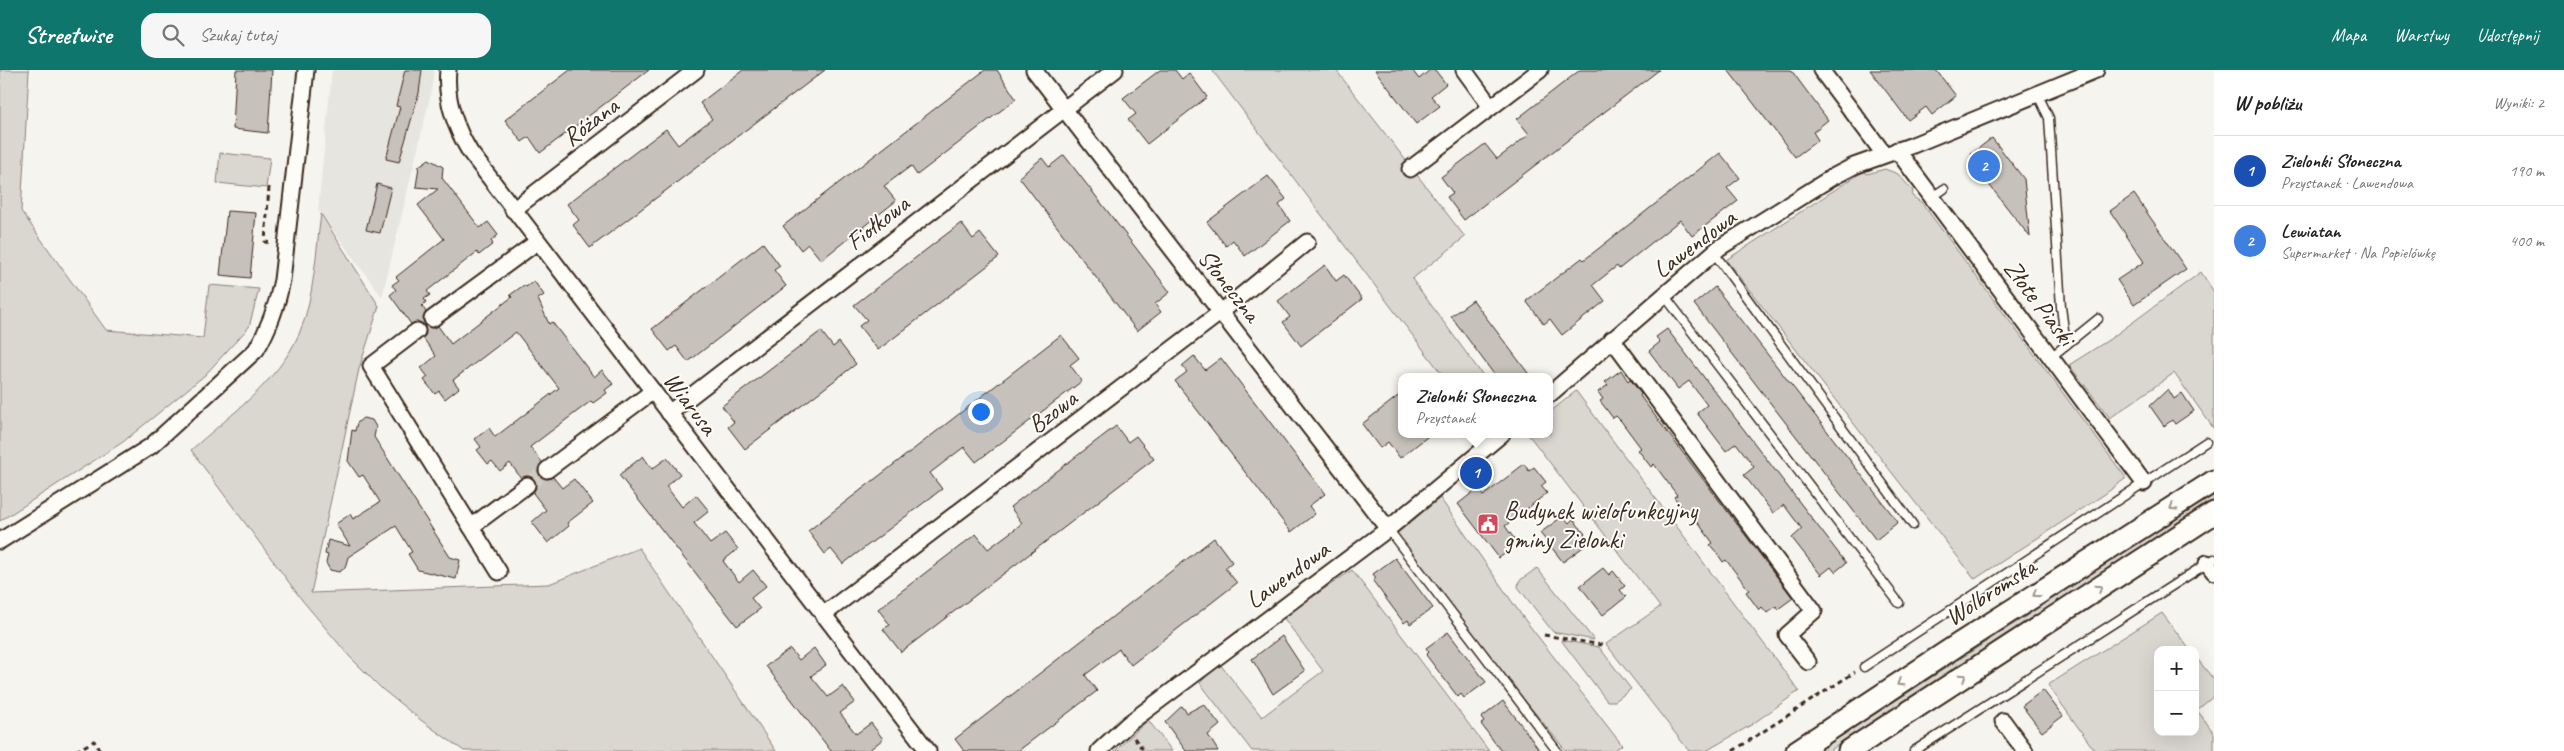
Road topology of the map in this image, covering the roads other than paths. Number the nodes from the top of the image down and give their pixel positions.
1 (306, 70) edge
2 (448, 70) edge
3 (696, 70) edge
4 (1034, 70) edge
5 (1115, 70) edge
6 (1464, 70) edge
7 (1540, 70) edge
8 (1821, 70) edge
9 (2096, 70) edge
10 (2037, 93) junction
11 (1491, 107) junction
12 (1063, 109) junction
13 (1891, 152) junction
14 (1410, 169) dead end
15 (512, 210) junction
16 (537, 242) junction
17 (1307, 242) dead end
18 (1714, 253) junction
19 (1664, 295) junction
20 (1221, 312) junction
21 (432, 319) dead end
22 (2098, 319) dead end
23 (417, 331) dead end
24 (1612, 339) junction
25 (2066, 345) junction
26 (2051, 357) junction
27 (653, 391) junction
28 (1553, 391) edge
29 (669, 413) junction
30 (1497, 438) edge
31 (2206, 442) dead end
32 (547, 470) tunnel mouth
33 (2214, 481) edge
34 (2144, 483) junction
35 (527, 485) tunnel mouth
36 (2214, 513) edge
37 (1913, 525) dead end
38 (471, 527) junction
39 (1388, 529) junction
40 (0, 541) edge
41 (2212, 564) edge
42 (500, 572) dead end
43 (1899, 603) dead end
44 (824, 615) junction
45 (1808, 662) dead end
46 (1864, 667) road end
47 (2003, 721) dead end
48 (928, 751) edge
49 (1099, 751) edge
50 (1557, 751) edge
51 (1797, 751) edge
52 (1849, 751) edge
53 (1914, 751) edge
54 (2025, 751) edge

1 - 40 street
2 - 15 street, Wiarusa
3 - 15 street, Różana
4 - 12 street, Słoneczna
5 - 12 street, Fiołkowa
6 - 11 street
7 - 11 street
8 - 13 street, Złote Piaski
9 - 10 street, Lawendowa
10 - 13 street, Lawendowa
10 - 25 lane
11 - 14 street
12 - 20 street, Słoneczna
12 - 29 street, Fiołkowa
13 - 18 street, Lawendowa
13 - 26 street, Złote Piaski
15 - 16 street, Wiarusa
16 - 21 street
16 - 27 street, Wiarusa
17 - 20 street, Bzowa
18 - 19 street, Lawendowa
18 - 37 lane
19 - 24 street, Lawendowa
19 - 43 lane
20 - 39 street, Słoneczna
20 - 44 street, Bzowa
22 - 25 lane
23 - 38 street
24 - 28 street, Lawendowa
24 - 45 street
25 - 26 lane
26 - 34 street, Złote Piaski
27 - 29 street, Wiarusa
27 - 32 street
29 - 44 street, Wiarusa
30 - 39 street, Lawendowa
31 - 34 lane
33 -> 51 main road, Wolbromska
34 - 46 lane
35 - 38 street
52 -> 36 main road
38 - 42 street
39 - 49 street, Lawendowa
39 - 50 lane
41 - 53 lane
44 - 48 street, Wiarusa
47 - 54 street

